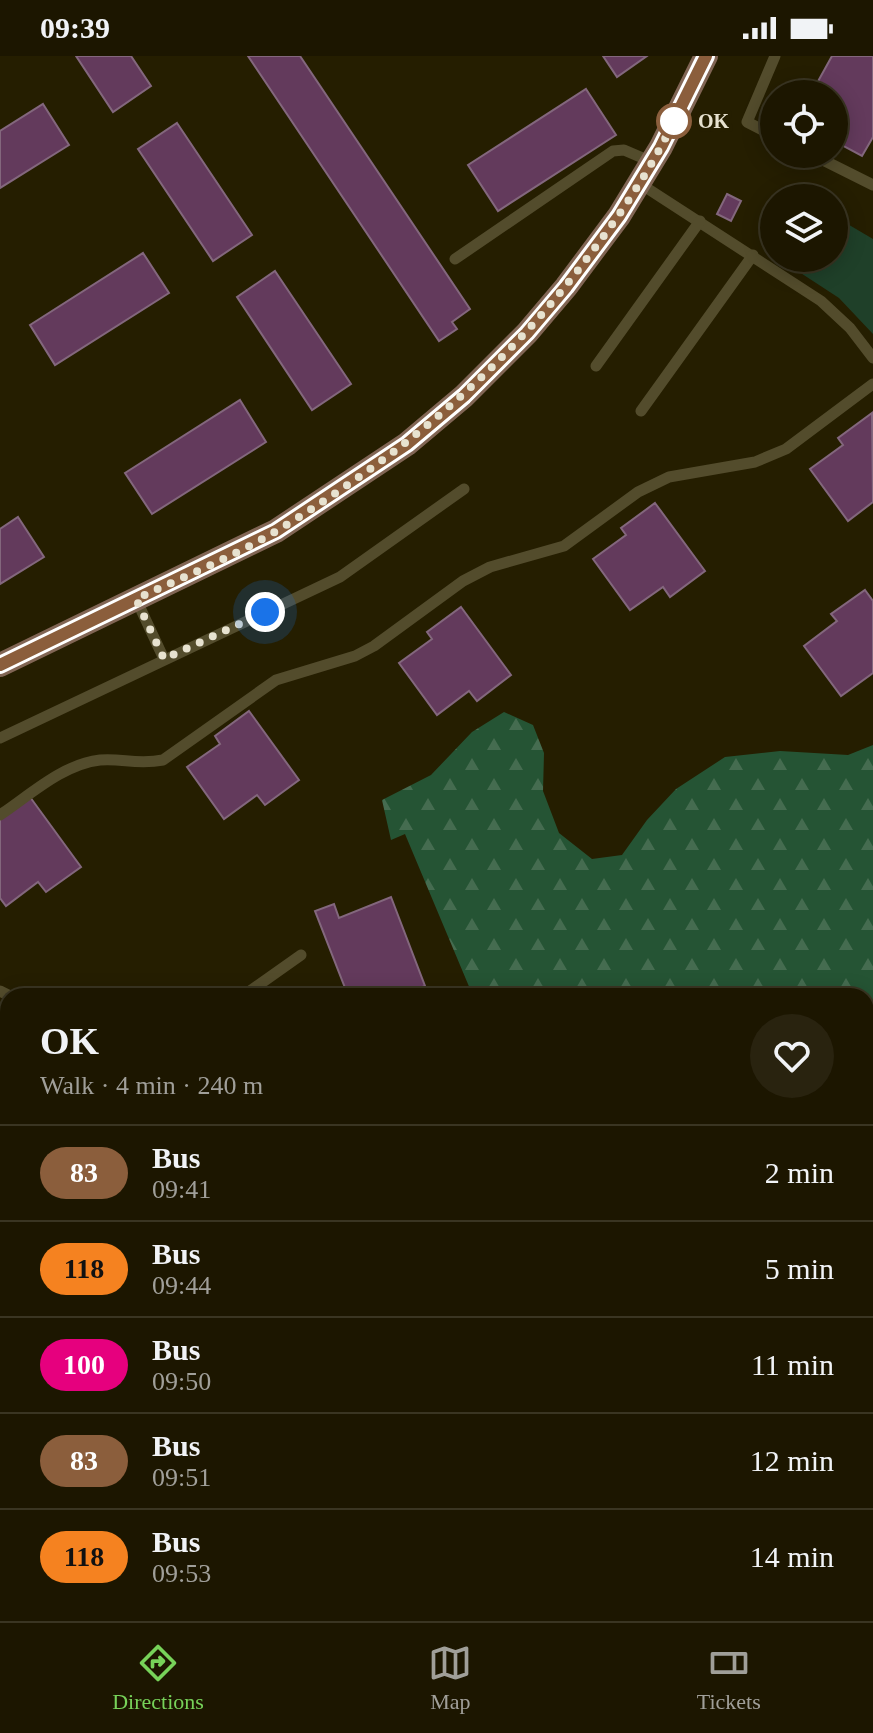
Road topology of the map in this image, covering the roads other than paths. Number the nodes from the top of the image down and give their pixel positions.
1 (706, 56) edge
2 (775, 56) edge
3 (765, 80) edge
4 (760, 91) edge
5 (760, 129) edge
6 (839, 168) edge
7 (646, 173) junction
8 (873, 185) edge
9 (700, 221) junction
10 (753, 255) junction
11 (455, 259) dead end
12 (873, 358) edge
13 (596, 366) dead end
14 (873, 384) edge
15 (641, 411) dead end
16 (464, 489) dead end
17 (136, 599) junction
18 (164, 659) junction
19 (0, 665) edge
20 (0, 738) edge
21 (0, 815) edge
22 (301, 955) dead end
23 (254, 988) edge

1 - 7 street
2 - 3 lane
4 - 5 lane
6 - 8 lane
7 - 9 lane
7 - 11 lane
7 - 17 street
9 - 10 lane
9 - 13 lane
10 - 12 lane
10 - 15 lane
14 - 21 lane
16 - 18 lane
17 - 18 lane
17 - 19 street
18 - 20 lane
22 - 23 lane

